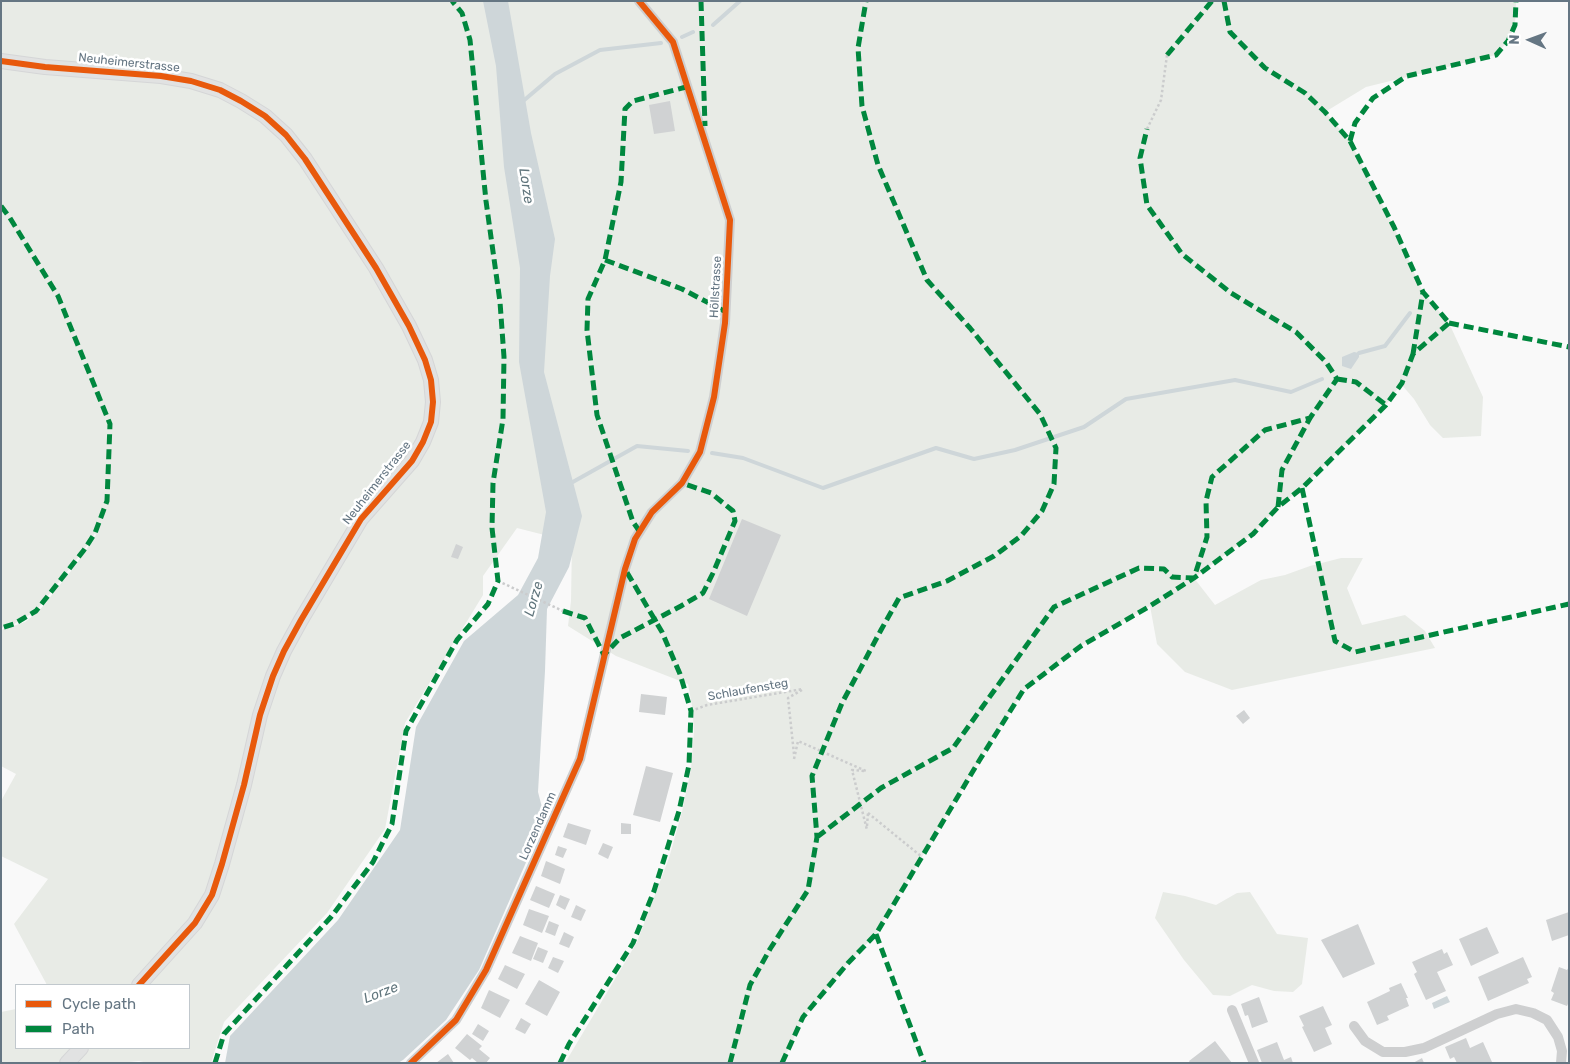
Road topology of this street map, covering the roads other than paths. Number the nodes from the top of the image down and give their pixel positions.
1 (639, 1) edge
2 (1, 61) edge
3 (625, 569) joint
4 (140, 984) edge
5 (1232, 1010) dead end
6 (1354, 1026) dead end
7 (80, 1049) edge
8 (67, 1063) edge
9 (411, 1063) edge
10 (1254, 1063) edge
11 (1561, 1063) edge

1 - 3 street, Höllstrasse
2 - 4 street, Neuheimerstrasse
3 - 9 street, Lorzendamm
5 - 10 street
6 - 11 street
7 - 8 street

